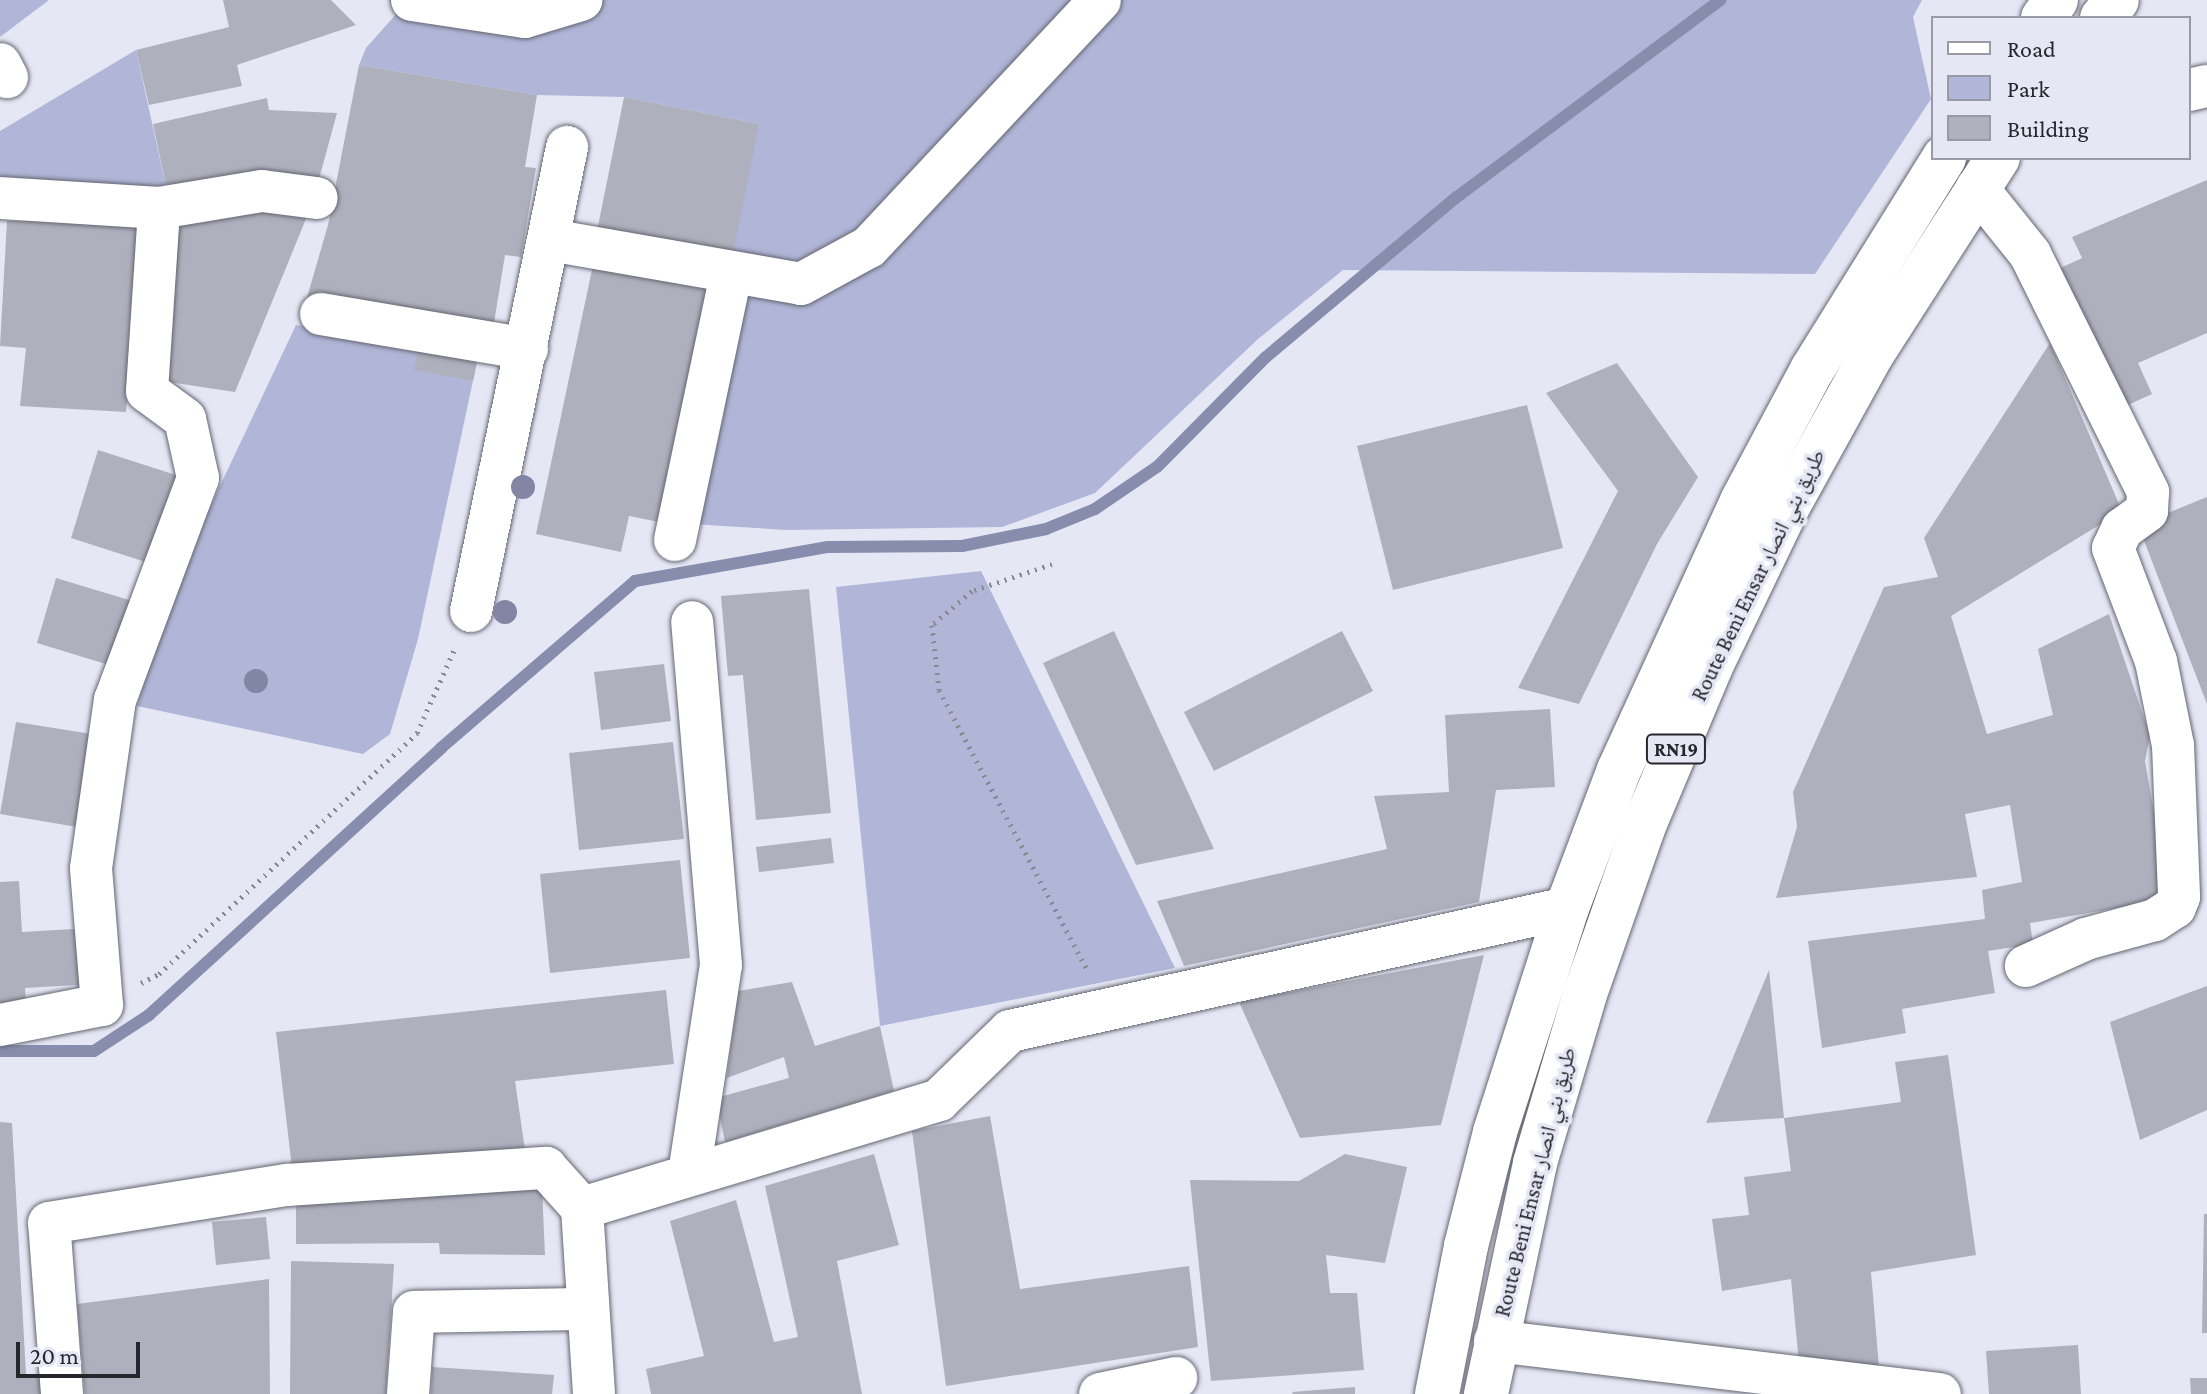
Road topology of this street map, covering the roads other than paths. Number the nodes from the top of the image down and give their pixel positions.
1 (412, 0) edge
2 (581, 0) edge
3 (1100, 0) edge
4 (2117, 0) edge
5 (2104, 16) edge
6 (567, 147) dead end
7 (1943, 160) edge
8 (1988, 173) edge
9 (0, 198) edge
10 (317, 198) dead end
11 (159, 208) junction
12 (550, 240) junction
13 (731, 275) junction
14 (321, 314) dead end
15 (527, 349) junction
16 (675, 540) dead end
17 (471, 611) road end
18 (692, 622) dead end
19 (1567, 908) junction
20 (2026, 966) dead end
21 (0, 1025) edge
22 (689, 1174) junction
23 (582, 1208) junction
24 (588, 1309) junction
25 (1495, 1341) junction
26 (1176, 1378) dead end
27 (62, 1394) edge
28 (408, 1394) edge
29 (594, 1394) edge
30 (1100, 1394) edge
31 (1437, 1394) edge
32 (1486, 1394) edge
33 (1940, 1394) edge

1 - 2 street
3 - 13 street
4 - 5 highway
6 - 12 street
7 - 19 highway, Route Beni Ensar طريق بني انصار / RN19
8 - 20 street
8 - 25 highway, Route Beni Ensar طريق بني انصار / RN19
9 - 11 street
10 - 11 street
11 - 21 street
12 - 13 street
12 - 15 street
13 - 16 street
14 - 15 street
15 - 17 street
18 - 22 street
19 - 22 street
19 - 31 highway, Route Beni Ensar طريق بني انصار / RN19
22 - 23 street
23 - 24 street
23 - 27 street
24 - 28 street
24 - 29 street
25 - 32 highway, Route Beni Ensar طريق بني انصار / RN19
25 - 33 street
26 - 30 street

